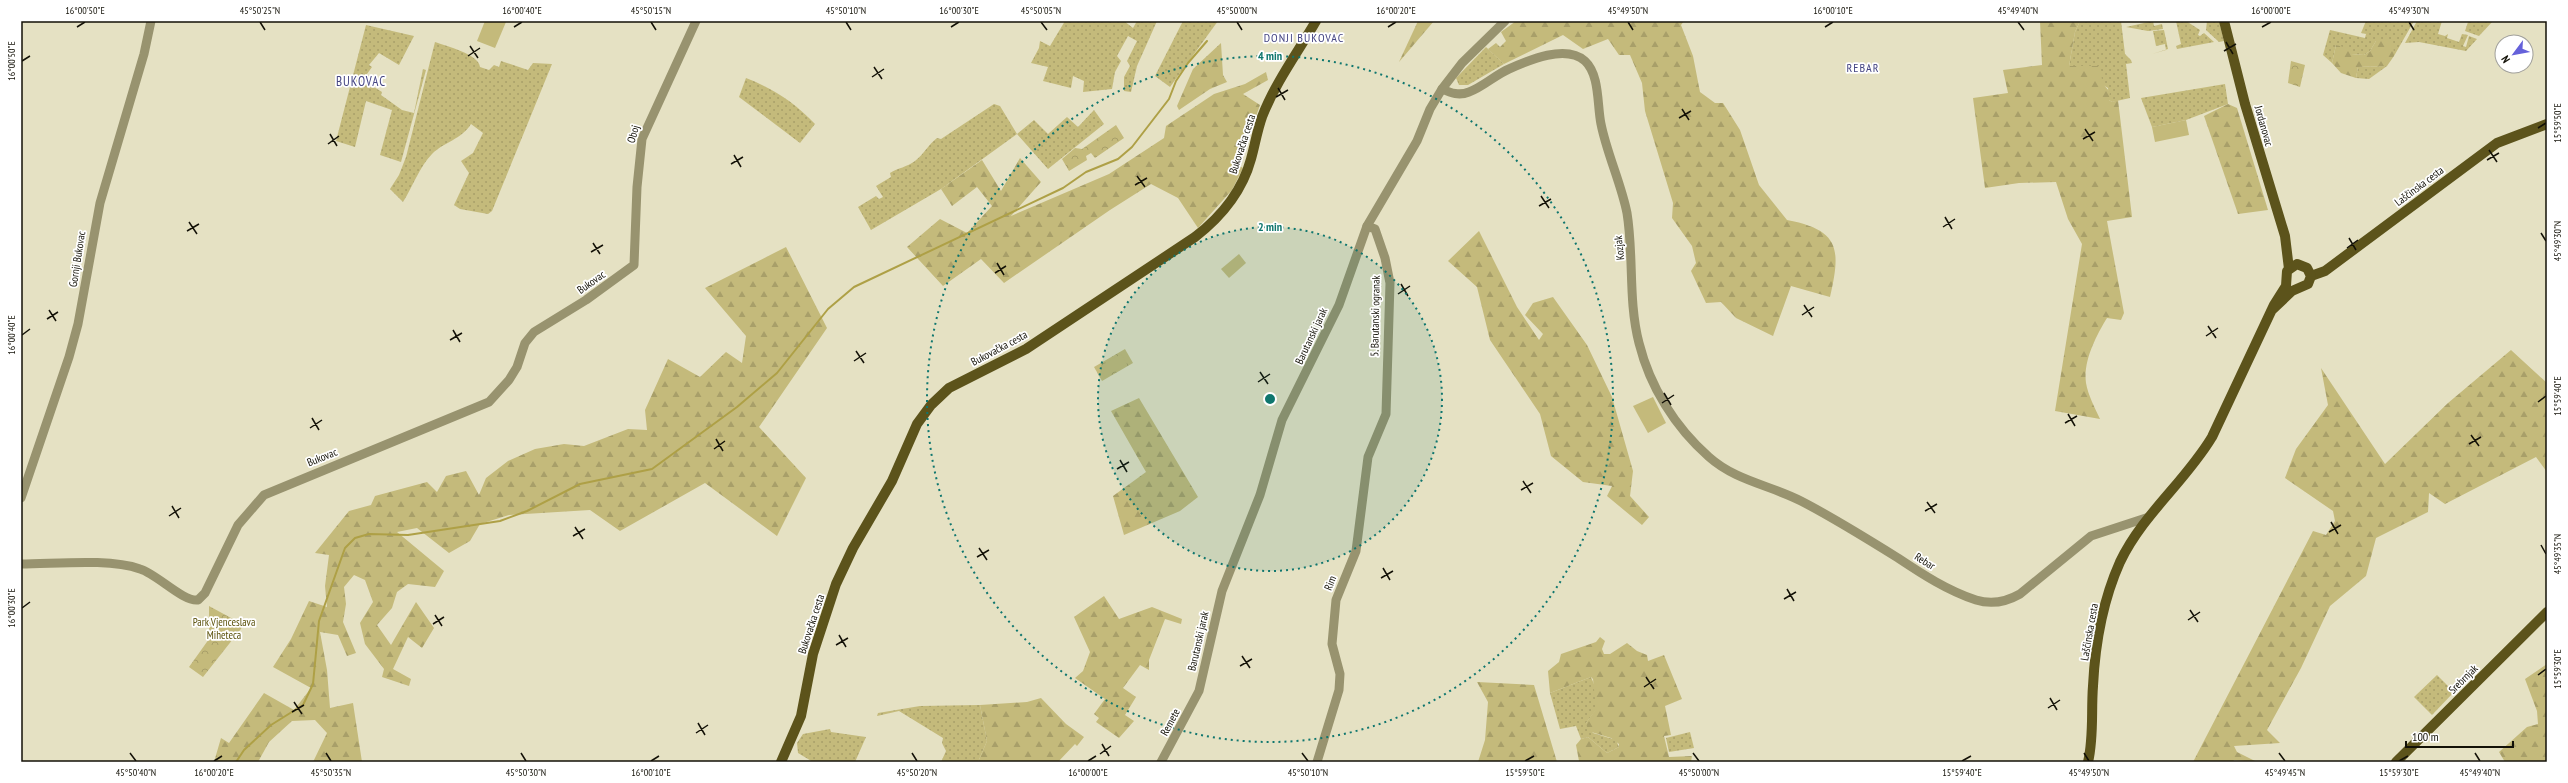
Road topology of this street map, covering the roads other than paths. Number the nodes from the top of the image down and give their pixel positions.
1 (151, 21) edge
2 (696, 21) edge
3 (1316, 21) edge
4 (1505, 21) edge
5 (2224, 21) edge
6 (1442, 89) junction
7 (2547, 124) edge
8 (1367, 226) junction
9 (2285, 236) junction
10 (634, 265) joint
11 (2301, 265) junction
12 (2289, 269) junction
13 (2311, 276) junction
14 (2287, 280) junction
15 (2298, 289) junction
16 (2271, 311) junction
17 (1386, 414) joint
18 (21, 498) edge
19 (1811, 506) joint
20 (2149, 517) junction
21 (2124, 525) junction
22 (2133, 539) junction
23 (21, 564) edge
24 (2547, 612) edge
25 (1199, 691) joint
26 (781, 762) edge
27 (1161, 762) edge
28 (1317, 762) edge
29 (2088, 762) edge
30 (2396, 762) edge

1 - 18 street, Gornji Bukovac
2 - 10 street, Oboj
3 - 26 main road, Bukovačka cesta
4 - 6 street, Barutanski jarak
5 - 9 main road, Jordanovac
6 - 8 street, Barutanski jarak
6 - 19 street, Kozjak
7 - 13 main road, Laščinska cesta
8 - 17 street, 5. Barutanski ogranak
8 - 25 street, Barutanski jarak
9 - 11 main road, Jordanovac
9 - 12 main road, Jordanovac
10 - 23 street, Bukovac
11 - 12 main road
11 - 13 main road
12 - 14 main road
13 - 15 main road
14 - 15 main road
14 - 16 main road, Laščinska cesta
15 - 16 main road, Laščinska cesta
16 - 20 main road, Laščinska cesta
17 - 28 street, Rim
19 - 21 street, Rebar
20 - 21 street
20 - 22 main road, Laščinska cesta
21 - 22 street
22 - 29 main road, Laščinska cesta
24 - 30 main road, Srebrnjak
25 - 27 street, Remete

